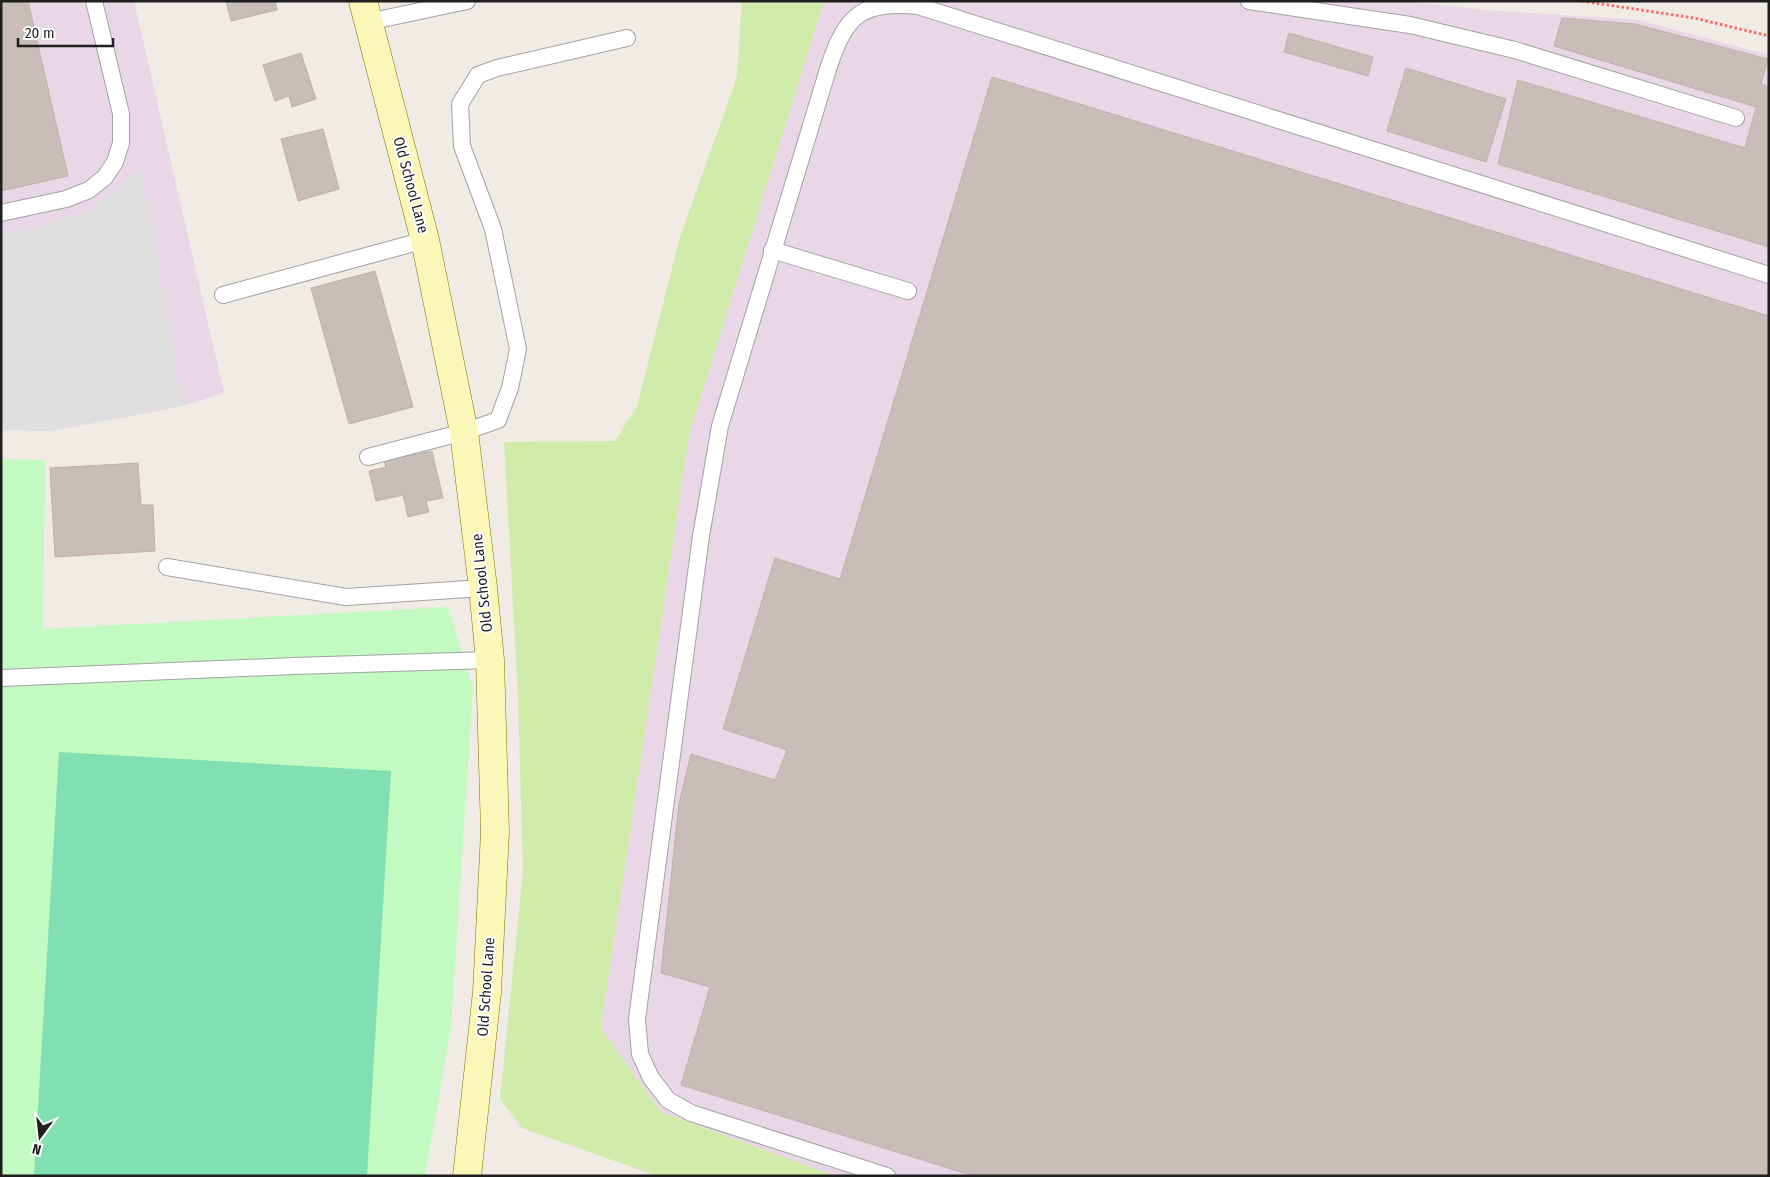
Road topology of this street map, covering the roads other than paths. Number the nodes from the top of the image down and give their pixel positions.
1 (94, 1) edge
2 (467, 1) edge
3 (1249, 1) edge
4 (870, 3) edge
5 (366, 11) edge
6 (627, 38) dead end
7 (1736, 118) dead end
8 (1, 214) edge
9 (425, 240) junction
10 (772, 250) junction
11 (1769, 275) edge
12 (908, 291) dead end
13 (223, 295) dead end
14 (464, 432) junction
15 (368, 457) dead end
16 (167, 567) dead end
17 (483, 588) junction
18 (490, 660) junction
19 (1, 678) edge
20 (467, 1176) edge
21 (887, 1176) edge

1 - 8 lane
2 - 5 lane
3 - 7 lane
4 - 10 lane
4 - 11 lane
5 - 9 street, Old School Lane
6 - 14 lane
9 - 13 lane
9 - 14 street, Old School Lane
10 - 12 lane
10 - 21 lane
14 - 15 lane
14 - 17 street, Old School Lane
16 - 17 lane
17 - 18 street, Old School Lane
18 - 19 lane
18 - 20 street, Old School Lane

